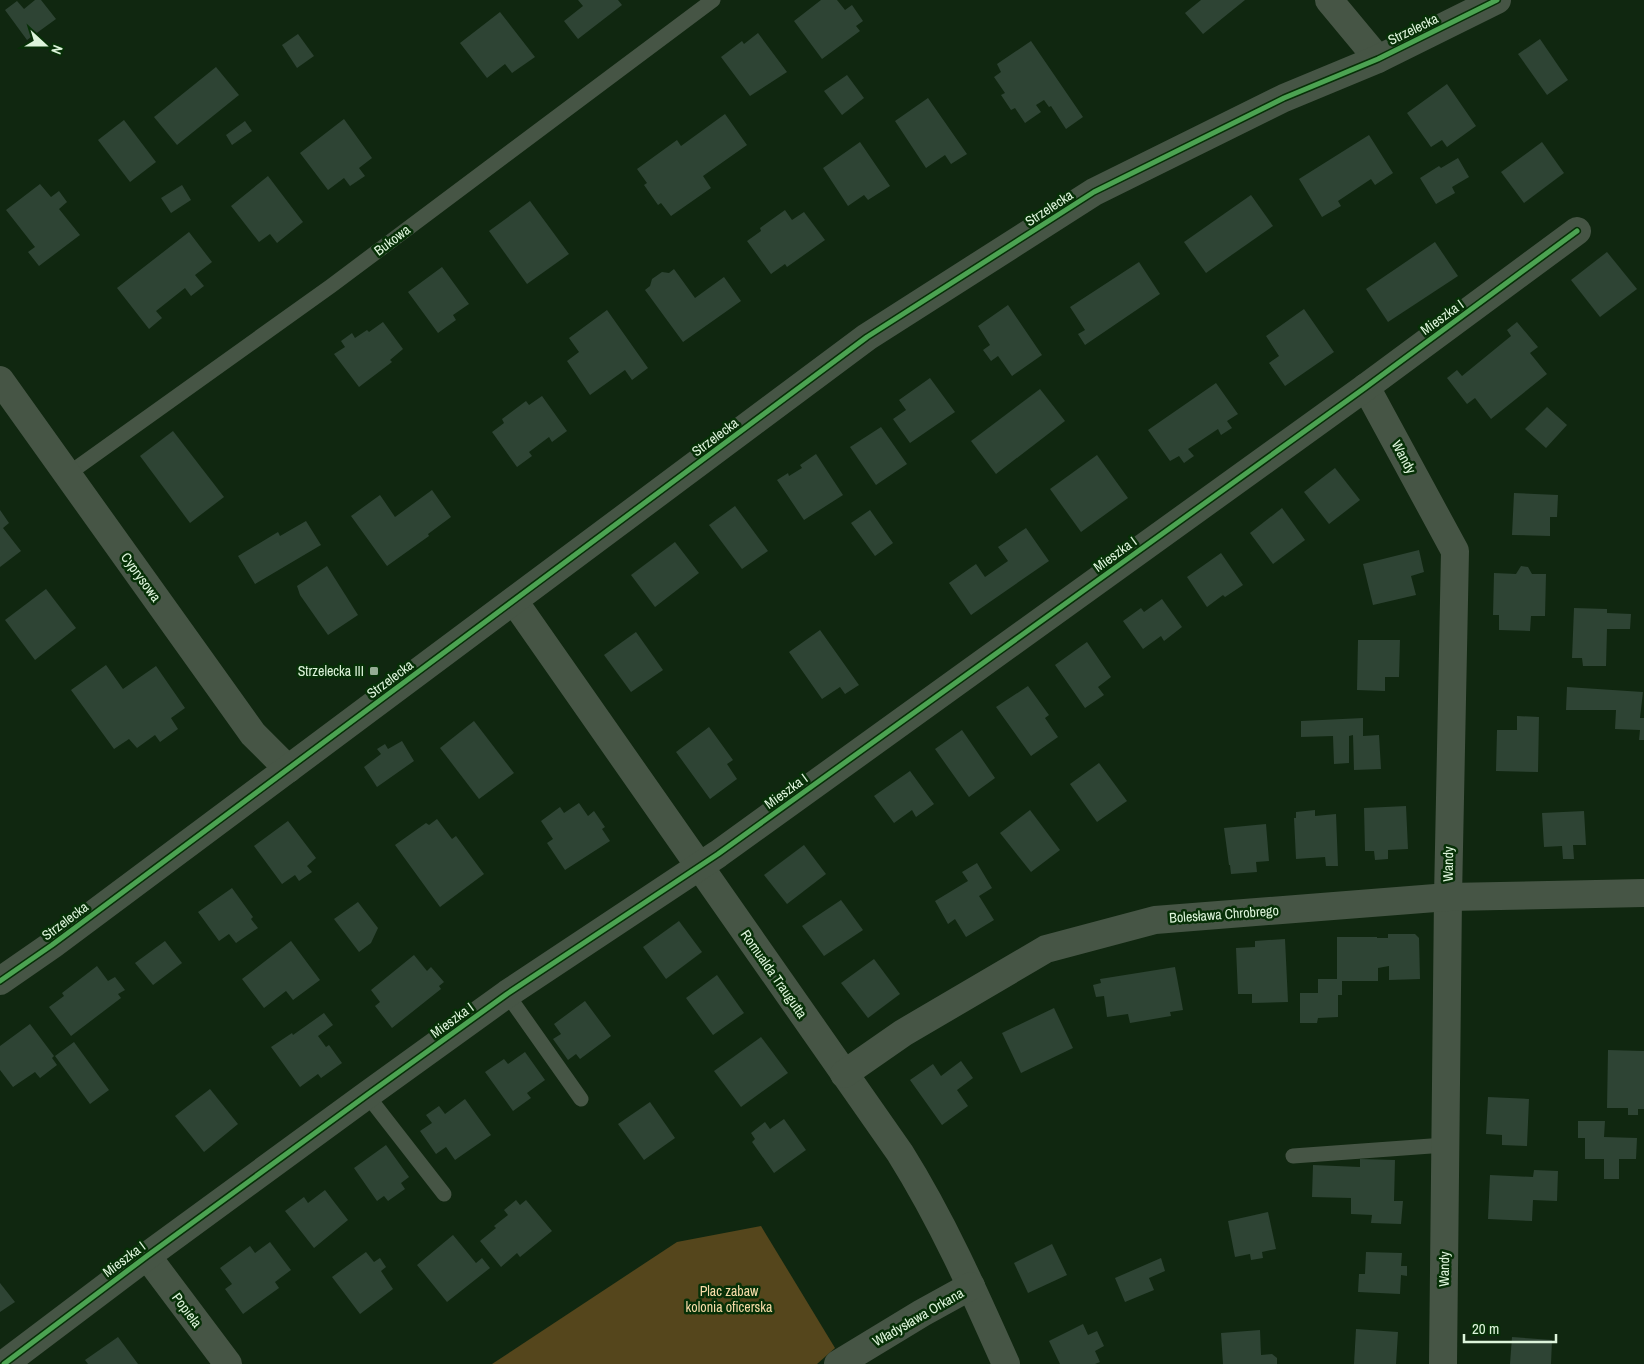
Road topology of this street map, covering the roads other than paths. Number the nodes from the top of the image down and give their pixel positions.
1 (713, 0) edge
2 (1330, 0) edge
3 (1497, 0) edge
4 (1378, 59) junction
5 (1577, 231) dead end
6 (0, 380) edge
7 (1366, 387) junction
8 (68, 474) junction
9 (514, 601) junction
10 (288, 769) junction
11 (699, 867) junction
12 (1644, 893) edge
13 (1448, 897) junction
14 (0, 981) edge
15 (507, 994) junction
16 (844, 1074) junction
17 (367, 1095) junction
18 (581, 1099) dead end
19 (1445, 1145) junction
20 (1293, 1156) dead end
21 (444, 1194) dead end
22 (147, 1256) junction
23 (971, 1286) junction
24 (4, 1364) edge
25 (228, 1364) edge
26 (838, 1364) edge
27 (1006, 1364) edge
28 (1443, 1364) edge

1 - 8 lane, Bukowa
2 - 4 street
3 - 4 street, Strzelecka
4 - 9 street, Strzelecka
5 - 7 street, Mieszka I
6 - 8 street, Cyprysowa
7 - 11 street, Mieszka I
7 - 13 street, Wandy
8 - 10 street, Cyprysowa
9 - 10 street, Strzelecka
9 - 11 street, Romualda Traugutta
10 - 14 street, Strzelecka
11 - 15 street, Mieszka I
11 - 16 street, Romualda Traugutta
12 - 13 street, Bolesława Chrobrego
13 - 16 street, Bolesława Chrobrego
13 - 19 street, Wandy
15 - 17 street, Mieszka I
15 - 18 lane
16 - 23 street, Romualda Traugutta
17 - 21 lane
17 - 22 street, Mieszka I
19 - 20 lane
19 - 28 street, Wandy
22 - 24 street, Mieszka I
22 - 25 street, Popiela
23 - 26 street, Władysława Orkana
23 - 27 street, Romualda Traugutta

